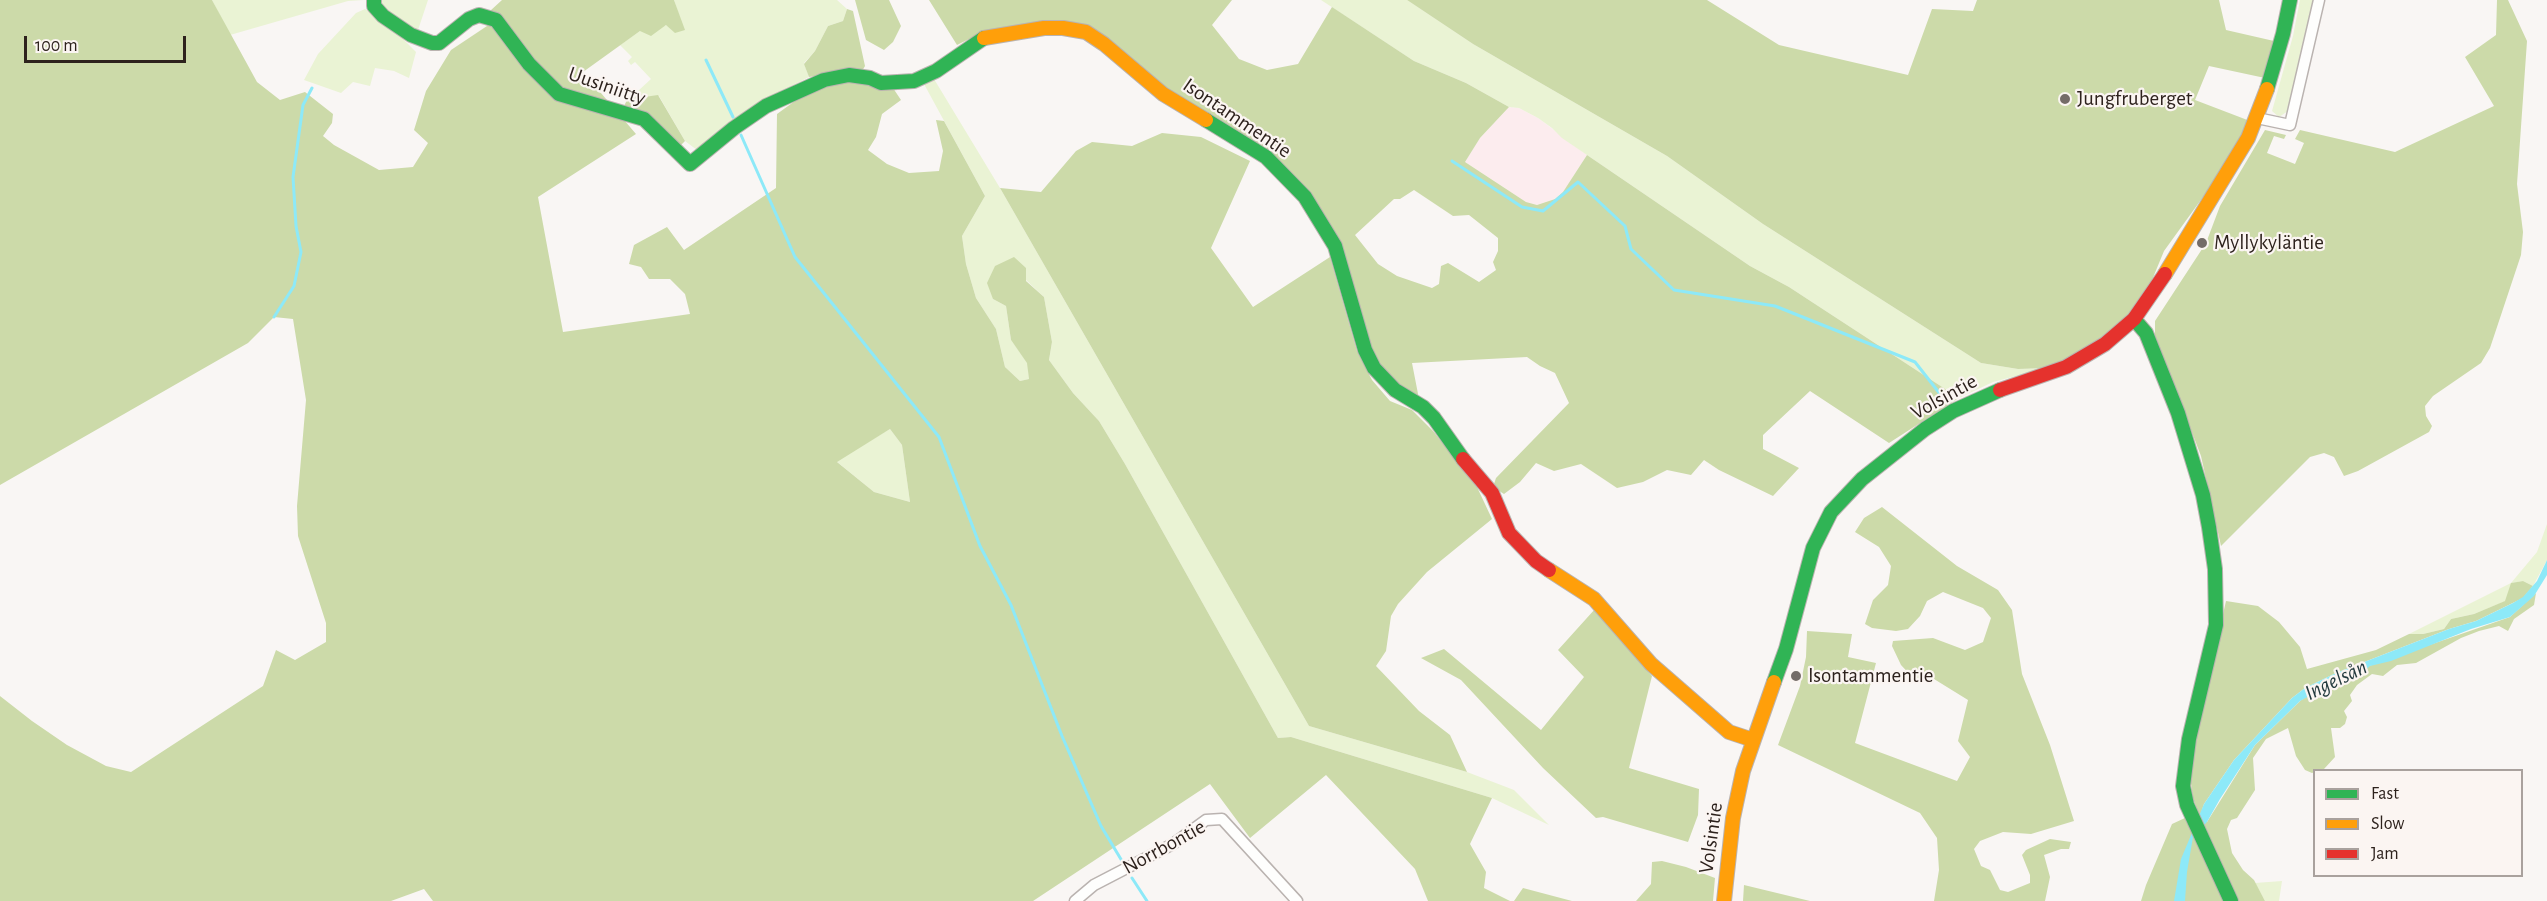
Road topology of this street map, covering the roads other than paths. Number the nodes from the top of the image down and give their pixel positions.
1 (374, 0) edge
2 (2290, 0) edge
3 (2319, 0) edge
4 (2257, 118) junction
5 (690, 164) joint
6 (2134, 319) junction
7 (1753, 740) junction
8 (1076, 901) edge
9 (1297, 901) edge
10 (1724, 901) edge
11 (2231, 901) edge

1 - 5 street, Uusiniitty
2 - 4 street, Volsintie
3 - 4 street
4 - 6 street, Volsintie
5 - 7 street, Isontammentie
6 - 7 street, Volsintie
6 - 11 street
7 - 10 street, Volsintie
8 - 9 street, Norrbontie

